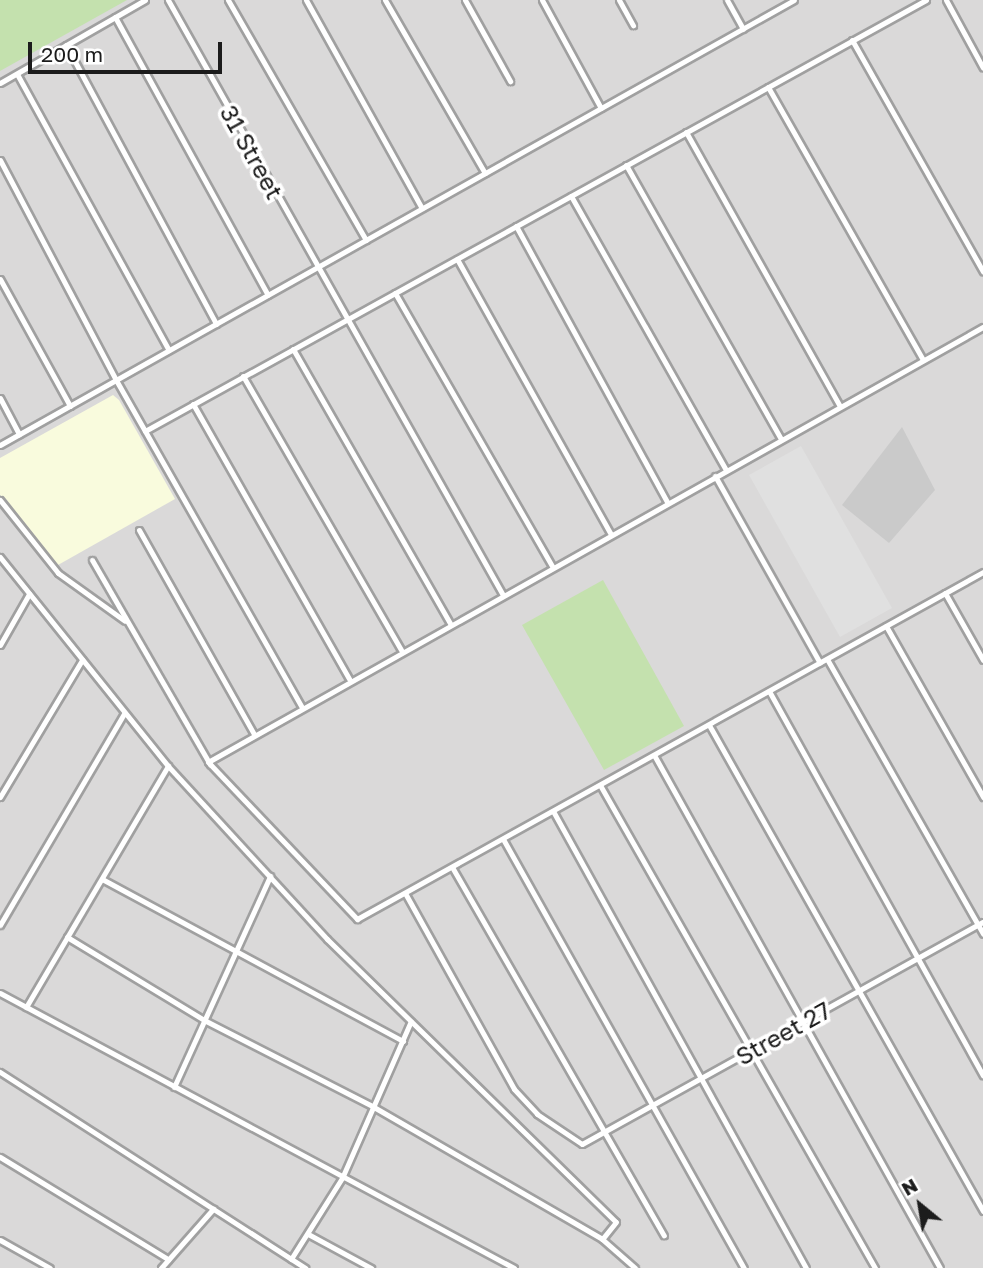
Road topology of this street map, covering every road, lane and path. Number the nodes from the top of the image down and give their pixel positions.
1 (145, 0) edge
2 (167, 0) edge
3 (228, 0) edge
4 (306, 0) edge
5 (385, 0) edge
6 (465, 0) edge
7 (542, 0) edge
8 (619, 0) edge
9 (727, 0) edge
10 (794, 0) edge
11 (926, 0) edge
12 (946, 0) edge
13 (115, 17) junction
14 (633, 25) dead end
15 (743, 29) junction
16 (852, 40) junction
17 (66, 46) junction
18 (983, 68) edge
19 (17, 74) junction
20 (510, 81) dead end
21 (0, 83) edge
22 (768, 87) junction
23 (601, 108) junction
24 (686, 132) junction
25 (0, 160) edge
26 (626, 165) junction
27 (485, 173) junction
28 (571, 196) junction
29 (422, 208) junction
30 (516, 226) junction
31 (366, 240) junction
32 (457, 258) junction
33 (317, 268) junction
34 (983, 271) edge
35 (0, 279) edge
36 (394, 293) junction
37 (268, 295) junction
38 (346, 320) junction
39 (216, 324) junction
40 (983, 327) edge
41 (293, 349) junction
42 (169, 350) junction
43 (923, 360) junction
44 (243, 376) junction
45 (116, 380) junction
46 (0, 398) edge
47 (193, 404) junction
48 (70, 406) junction
49 (841, 406) junction
50 (145, 431) junction
51 (19, 434) junction
52 (781, 439) junction
53 (0, 445) edge
54 (726, 470) junction
55 (715, 476) junction
56 (0, 500) edge
57 (667, 502) junction
58 (139, 530) dead end
59 (611, 535) junction
60 (0, 557) edge
61 (92, 560) dead end
62 (552, 566) junction
63 (983, 572) edge
64 (946, 593) junction
65 (29, 594) junction
66 (502, 596) junction
67 (128, 623) junction
68 (450, 623) junction
69 (886, 626) junction
70 (0, 645) edge
71 (401, 650) junction
72 (827, 659) junction
73 (82, 660) junction
74 (983, 660) edge
75 (820, 663) junction
76 (349, 679) junction
77 (769, 691) junction
78 (302, 707) junction
79 (124, 714) junction
80 (709, 725) junction
81 (254, 734) junction
82 (654, 755) junction
83 (208, 762) junction
84 (168, 766) junction
85 (600, 785) junction
86 (0, 797) edge
87 (983, 797) edge
88 (553, 811) junction
89 (503, 839) junction
90 (452, 867) junction
91 (270, 876) junction
92 (102, 879) junction
93 (405, 893) junction
94 (981, 923) edge
95 (0, 925) edge
96 (983, 934) edge
97 (67, 937) junction
98 (234, 950) junction
99 (918, 958) junction
100 (859, 991) junction
101 (0, 993) edge
102 (26, 1007) junction
103 (204, 1020) junction
104 (411, 1021) junction
105 (803, 1022) junction
106 (403, 1041) junction
107 (753, 1050) junction
108 (0, 1072) edge
109 (983, 1075) edge
110 (701, 1079) junction
111 (174, 1087) junction
112 (653, 1105) junction
113 (372, 1106) junction
114 (605, 1132) junction
115 (0, 1157) edge
116 (342, 1178) junction
117 (213, 1209) junction
118 (983, 1212) edge
119 (309, 1234) junction
120 (664, 1235) dead end
121 (602, 1238) junction
122 (0, 1240) edge
123 (168, 1259) junction
124 (291, 1259) junction
125 (50, 1268) edge
126 (161, 1268) edge
127 (305, 1268) edge
128 (371, 1268) edge
129 (514, 1268) edge
130 (635, 1268) edge
131 (744, 1268) edge
132 (806, 1268) edge
133 (875, 1268) edge
134 (940, 1268) edge

1 - 13 street
2 - 33 street, 31 Street
3 - 31 street
4 - 29 street
5 - 27 street
6 - 20 street
7 - 23 street
8 - 14 street
9 - 15 street
10 - 15 street
11 - 16 street
12 - 18 street
13 - 17 street
13 - 37 street
15 - 23 street
16 - 22 street
16 - 34 street
17 - 19 street
17 - 39 street
19 - 21 street
19 - 42 street
22 - 24 street
22 - 43 street
23 - 27 street
24 - 26 street
24 - 49 street
25 - 45 street
26 - 28 street
26 - 52 street
27 - 29 street
28 - 30 street
28 - 54 street
29 - 31 street
30 - 32 street
30 - 57 street
31 - 33 street
32 - 36 street
32 - 59 street
33 - 37 street
33 - 38 street, 31 Street
35 - 48 street
36 - 38 street
36 - 62 street
37 - 39 street
38 - 41 street
38 - 66 street, 31 Street
39 - 42 street
40 - 43 street
41 - 44 street
41 - 68 street
42 - 45 street
43 - 49 street
44 - 47 street
44 - 71 street
45 - 48 street
45 - 50 street
46 - 51 street
47 - 50 street
47 - 76 street
48 - 51 street
49 - 52 street
50 - 78 street
51 - 53 street
52 - 54 street
54 - 55 street
55 - 57 street
55 - 75 street
56 - 67 street
57 - 59 street
58 - 81 street
59 - 62 street
60 - 65 street
61 - 67 street
62 - 66 street
63 - 64 street
64 - 69 street
64 - 74 street
65 - 70 street
65 - 73 street
66 - 68 street
67 - 83 street
68 - 71 street
69 - 72 street
69 - 87 street
71 - 76 street
72 - 75 street
72 - 94 street
73 - 79 street
73 - 86 street
75 - 77 street
76 - 78 street
77 - 80 street
77 - 99 street
78 - 81 street
79 - 84 street
79 - 95 street
80 - 82 street
80 - 100 street
81 - 83 street
82 - 85 street
82 - 105 street
83 - 93 street
84 - 91 street
84 - 92 street
85 - 88 street
85 - 107 street
88 - 89 street
88 - 110 street
89 - 90 street
89 - 112 street
90 - 93 street
90 - 114 street
91 - 98 street
91 - 104 street
92 - 97 street
92 - 98 street
93 - 114 street, Street 27
94 - 96 street
94 - 99 street, Street 27
97 - 102 street
97 - 103 street
98 - 103 street
98 - 106 street
99 - 100 street, Street 27
99 - 109 street
100 - 105 street, Street 27
100 - 118 street
101 - 102 street
102 - 111 street
103 - 111 street
103 - 113 street
104 - 106 street
104 - 121 street
105 - 107 street, Street 27
105 - 134 street
106 - 113 street
107 - 110 street, Street 27
107 - 133 street
108 - 117 street
110 - 112 street, Street 27
110 - 132 street
111 - 116 street
112 - 114 street, Street 27
112 - 131 street
113 - 116 street
113 - 121 street
114 - 120 street
115 - 123 street
116 - 119 street
116 - 129 street
117 - 123 street
117 - 124 street
119 - 124 street
119 - 128 street
121 - 130 street
122 - 125 street
123 - 126 street
124 - 127 street

